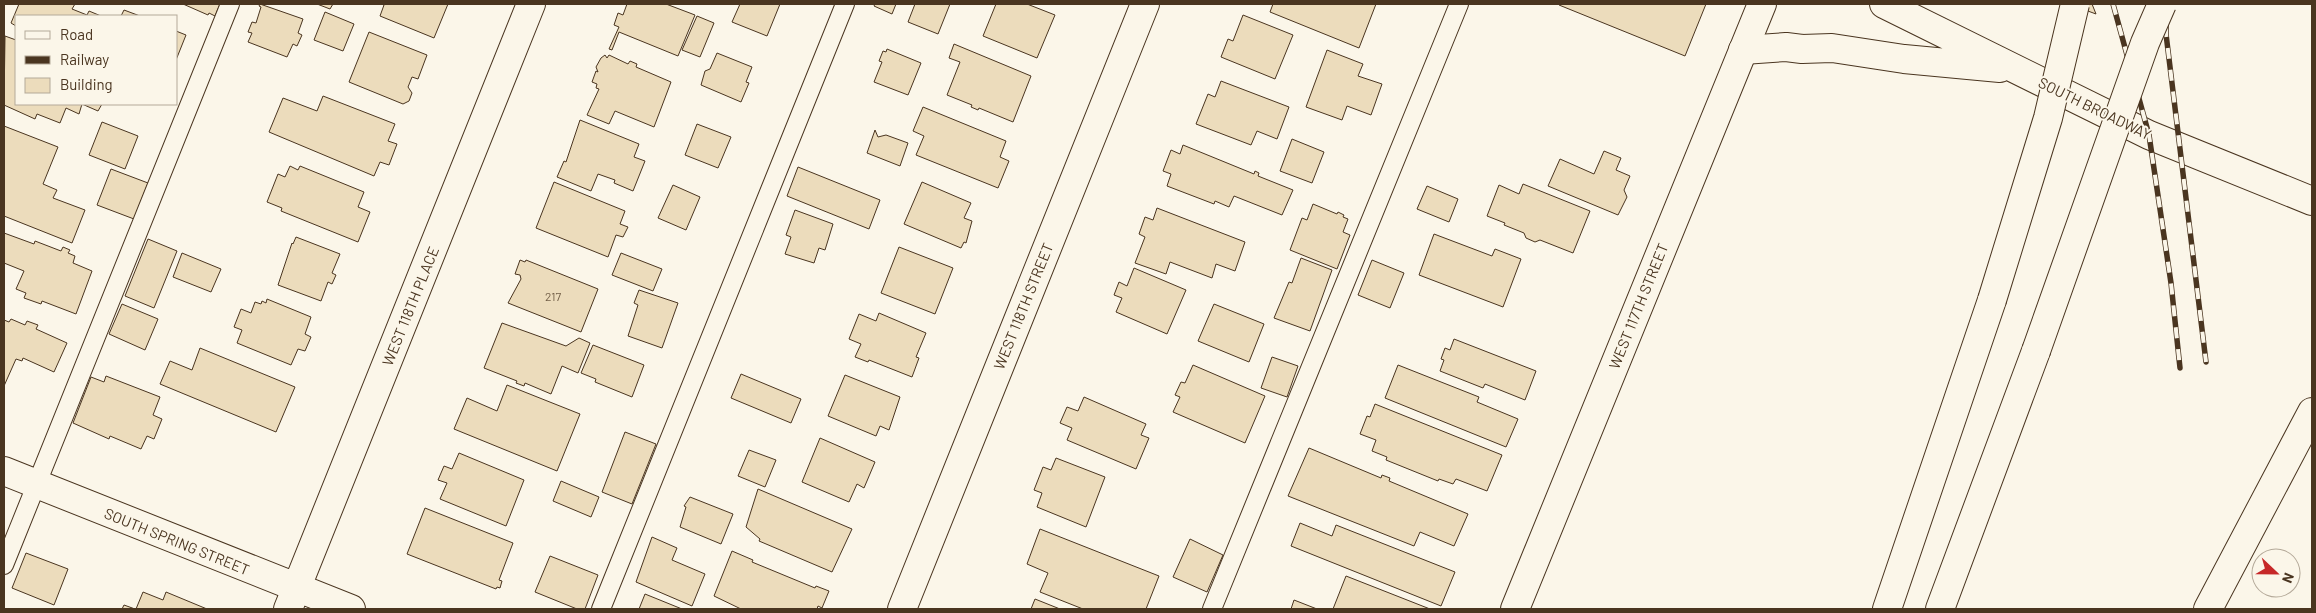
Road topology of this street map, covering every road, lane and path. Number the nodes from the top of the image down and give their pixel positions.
1 (230, 4) edge
2 (531, 4) edge
3 (846, 4) edge
4 (1145, 4) edge
5 (1459, 4) edge
6 (1762, 4) edge
7 (1884, 4) edge
8 (2075, 4) edge
9 (2162, 4) edge
10 (1743, 50) junction
11 (2017, 70) junction
12 (2312, 201) edge
13 (2311, 415) edge
14 (4, 471) edge
15 (36, 484) junction
16 (4, 564) edge
17 (293, 599) edge
18 (350, 609) edge
19 (601, 609) edge
20 (902, 609) edge
21 (1212, 609) edge
22 (1515, 609) edge
23 (1887, 609) edge
24 (1940, 609) edge
25 (2208, 609) edge

1 - 15 lane
2 - 17 main road, WEST 118TH PLACE
3 - 19 lane
4 - 20 main road, WEST 118TH STREET
5 - 21 lane
6 - 10 main road, WEST 117TH STREET
7 - 11 main road, SOUTH BROADWAY
8 - 23 main road, bridge
9 - 24 main road, bridge
10 - 11 main road
10 - 22 main road, WEST 117TH STREET
11 - 12 main road, SOUTH BROADWAY
13 - 25 main road
14 - 15 main road, SOUTH SPRING STREET
15 - 16 lane
15 - 17 main road, SOUTH SPRING STREET
17 - 18 main road, SOUTH SPRING STREET

